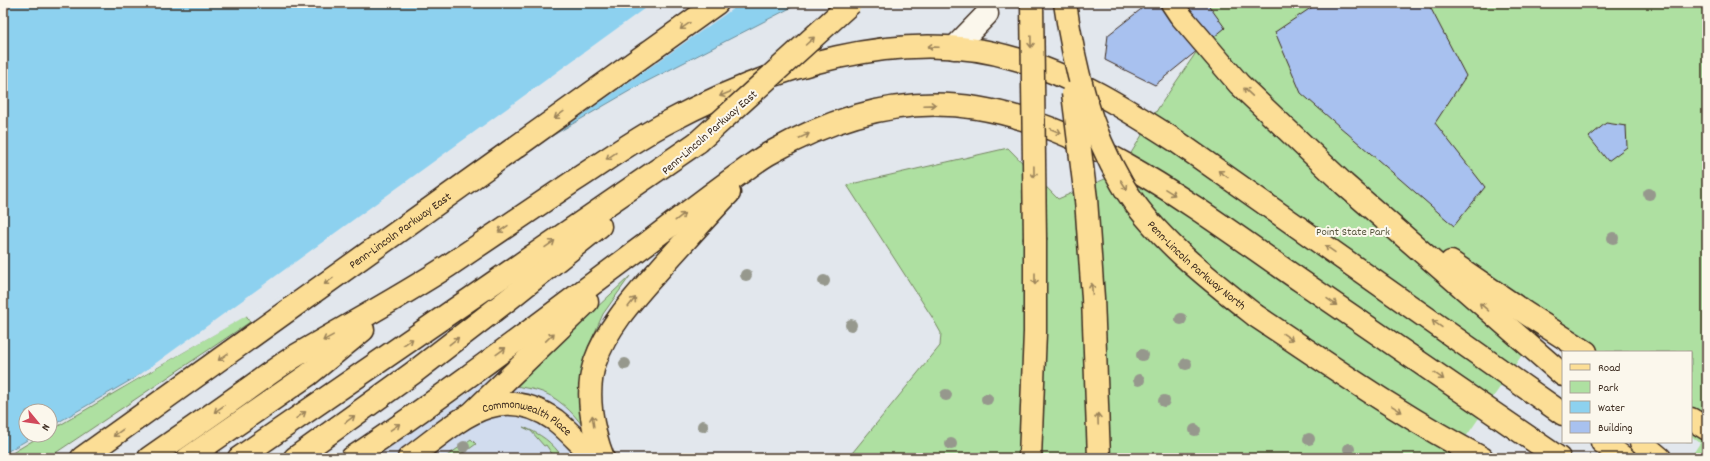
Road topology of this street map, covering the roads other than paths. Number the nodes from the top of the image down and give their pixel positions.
1 (717, 3) edge
2 (851, 3) edge
3 (1032, 3) edge
4 (1064, 3) edge
5 (1172, 3) edge
6 (987, 14) dead end
7 (954, 48) junction
8 (698, 142) junction
9 (769, 153) junction
10 (1344, 184) junction
11 (649, 241) junction
12 (410, 291) junction
13 (1584, 351) edge
14 (1562, 374) edge
15 (472, 413) junction
16 (1562, 413) edge
17 (1692, 420) edge
18 (1032, 424) junction
19 (1707, 429) edge
20 (1443, 438) junction
21 (1603, 443) edge
22 (1643, 443) edge
23 (82, 458) edge
24 (149, 458) edge
25 (188, 458) edge
26 (239, 458) edge
27 (295, 458) edge
28 (352, 458) edge
29 (409, 458) edge
30 (595, 458) edge
31 (603, 458) edge
32 (1022, 458) edge
33 (1030, 458) edge
34 (1099, 458) edge
35 (1471, 458) edge
36 (1482, 458) edge
37 (1559, 458) edge
38 (1624, 458) edge
39 (1660, 458) edge

1 -> 23 main road, Penn-Lincoln Parkway East
8 -> 2 main road, Penn-Lincoln Parkway East, bridge
3 -> 18 main road, bridge
4 -> 20 main road, Penn-Lincoln Parkway North, bridge
34 -> 4 main road, bridge
10 -> 5 main road
6 - 7 lane
7 -> 12 main road
16 -> 7 main road
26 -> 8 main road
27 -> 8 main road, Penn-Lincoln Parkway East
11 -> 9 main road
31 -> 9 main road
9 -> 37 main road
10 - 13 main road
14 -> 10 main road
15 -> 11 main road
28 -> 11 main road
12 -> 24 main road
12 - 25 main road
15 - 29 main road
15 - 30 main road, Commonwealth Place
17 - 19 main road
18 - 32 main road
18 - 33 main road
20 - 35 main road
20 - 36 main road
21 - 38 main road
22 - 39 main road

